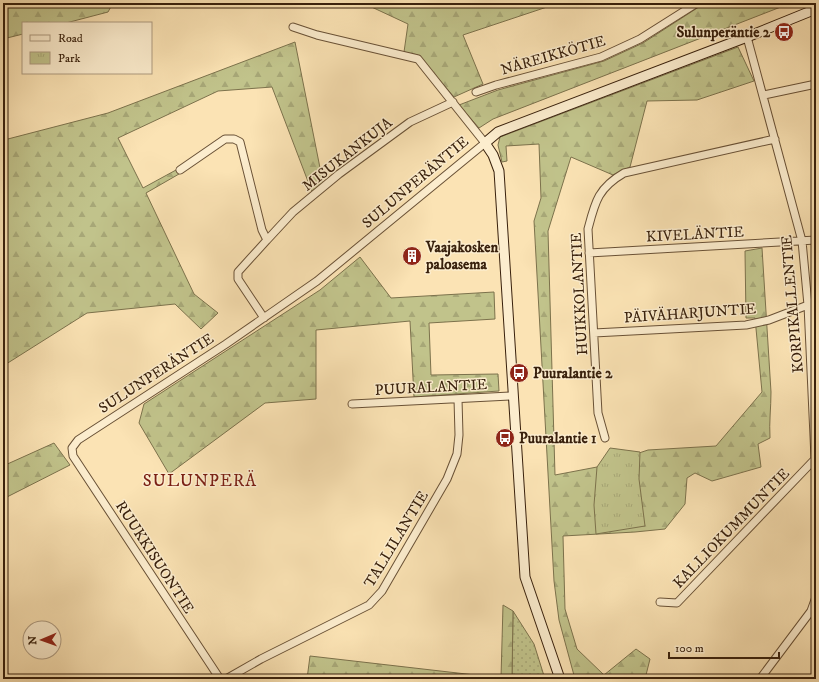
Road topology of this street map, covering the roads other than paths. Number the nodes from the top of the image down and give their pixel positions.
1 (697, 3) edge
2 (816, 9) edge
3 (293, 27) dead end
4 (747, 37) junction
5 (816, 84) edge
6 (476, 92) dead end
7 (764, 95) junction
8 (452, 102) junction
9 (775, 139) junction
10 (485, 143) junction
11 (180, 170) dead end
12 (267, 240) junction
13 (816, 240) edge
14 (802, 241) junction
15 (589, 253) junction
16 (808, 305) junction
17 (264, 318) junction
18 (594, 332) junction
19 (512, 396) junction
20 (458, 399) junction
21 (352, 404) dead end
22 (605, 438) dead end
23 (72, 448) joint
24 (815, 459) junction
25 (816, 480) edge
26 (816, 597) edge
27 (660, 602) dead end
28 (220, 679) edge
29 (226, 679) edge
30 (560, 679) edge
31 (760, 679) edge

1 - 6 street, NÄREIKKÖTIE
2 - 4 street, SULUNPERÄNTIE
3 - 8 street
4 - 7 street, KORPIKALLENTIE
4 - 10 street, SULUNPERÄNTIE
5 - 7 street
7 - 9 street, KORPIKALLENTIE
8 - 10 street
8 - 12 street, MISUKANKUJA
9 - 14 street, KORPIKALLENTIE
9 - 15 street, HUIKKOLANTIE
10 - 17 street, SULUNPERÄNTIE
10 - 19 street
11 - 12 street
12 - 17 street, MISUKANKUJA
13 - 14 street, KIVELÄNTIE
14 - 15 street, KIVELÄNTIE
14 - 16 street, KORPIKALLENTIE
15 - 18 street, HUIKKOLANTIE
16 - 18 street, PÄIVÄHARJUNTIE
16 - 24 street, KORPIKALLENTIE
17 - 23 street, SULUNPERÄNTIE
18 - 22 street, HUIKKOLANTIE
19 - 20 street, PUURALANTIE
19 - 30 street
20 - 21 street, PUURALANTIE
20 - 29 street, TALLILANTIE
23 - 28 street, RUUKKISUONTIE
24 - 25 street, KORPIKALLENTIE
24 - 27 street, KALLIOKUMMUNTIE
26 - 31 street

